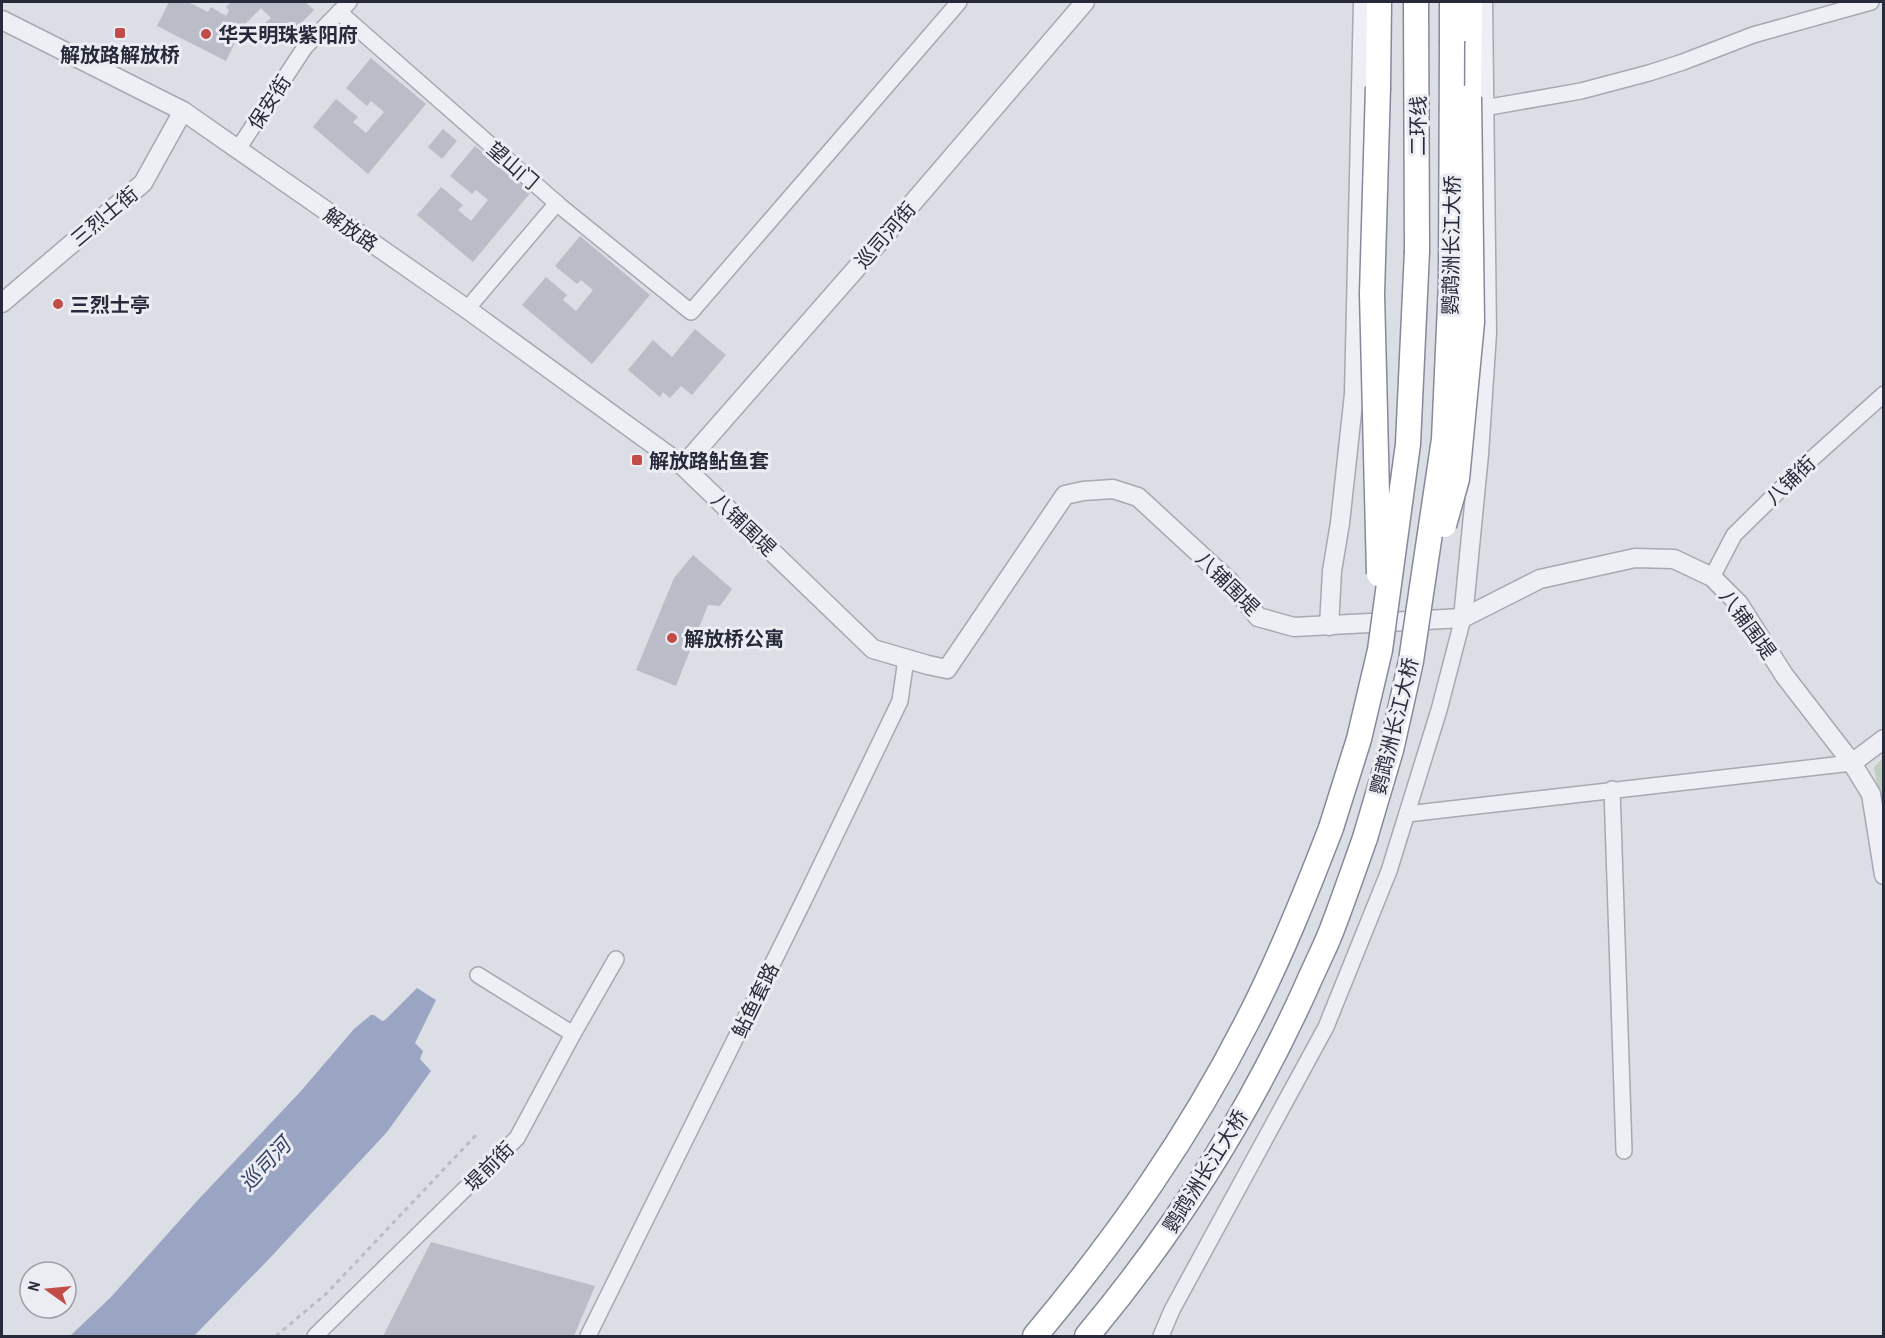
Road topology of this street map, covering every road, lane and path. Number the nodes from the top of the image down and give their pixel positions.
1 (959, 2) edge
2 (1085, 2) edge
3 (1363, 2) edge
4 (1379, 2) edge
5 (1416, 2) edge
6 (1452, 2) edge
7 (1470, 2) edge
8 (1483, 2) edge
9 (1871, 2) edge
10 (344, 7) edge
11 (2, 20) edge
12 (1477, 102) junction
13 (183, 111) junction
14 (238, 149) junction
15 (556, 203) junction
16 (1417, 251) joint
17 (2, 303) edge
18 (466, 309) junction
19 (1884, 394) edge
20 (683, 466) junction
21 (1712, 577) junction
22 (1463, 618) junction
23 (1418, 623) junction
24 (1329, 626) junction
25 (1380, 650) junction
26 (906, 659) junction
27 (1884, 739) edge
28 (1852, 763) junction
29 (1612, 789) junction
30 (1871, 794) junction
31 (1407, 813) junction
32 (1884, 817) edge
33 (1884, 875) edge
34 (616, 960) dead end
35 (478, 975) dead end
36 (573, 1034) junction
37 (478, 1132) dead end
38 (1624, 1151) dead end
39 (276, 1336) edge
40 (315, 1336) edge
41 (588, 1336) edge
42 (1035, 1336) edge
43 (1087, 1336) edge
44 (1161, 1336) edge

1 - 15 street, 望山门
2 - 20 street, 巡司河街
3 - 24 street
4 - 25 highway, bridge
5 - 16 highway, 二环线
6 - 23 highway, 鹦鹉洲长江大桥, bridge
7 - 12 highway
8 - 12 street
9 - 12 street
10 - 14 street, 保安街
10 - 15 street, 望山门
11 - 13 street, 解放路
12 - 22 street
12 - 23 highway, bridge
13 - 14 street, 解放路
13 - 17 street, 三烈士街
14 - 18 street, 解放路
15 - 18 street
16 - 25 highway, 鹦鹉洲长江大桥, bridge
18 - 20 street, 解放路
19 - 21 street, 八铺街
20 - 26 street, 八铺围堤
21 - 22 street, 八铺围堤
21 - 28 street, 八铺围堤
22 - 24 street, 八铺围堤
22 - 31 street
23 - 43 highway, 鹦鹉洲长江大桥, bridge
24 - 26 street, 八铺围堤
25 - 42 highway, 鹦鹉洲长江大桥, bridge
26 - 41 street, 鲇鱼套路
27 - 28 street
28 - 29 street
28 - 30 street, 八铺围堤
29 - 31 street
29 - 38 street
30 - 32 street
30 - 33 street
31 - 44 street
34 - 36 street, 堤前街
35 - 36 street
36 - 40 street, 堤前街
37 - 39 path

